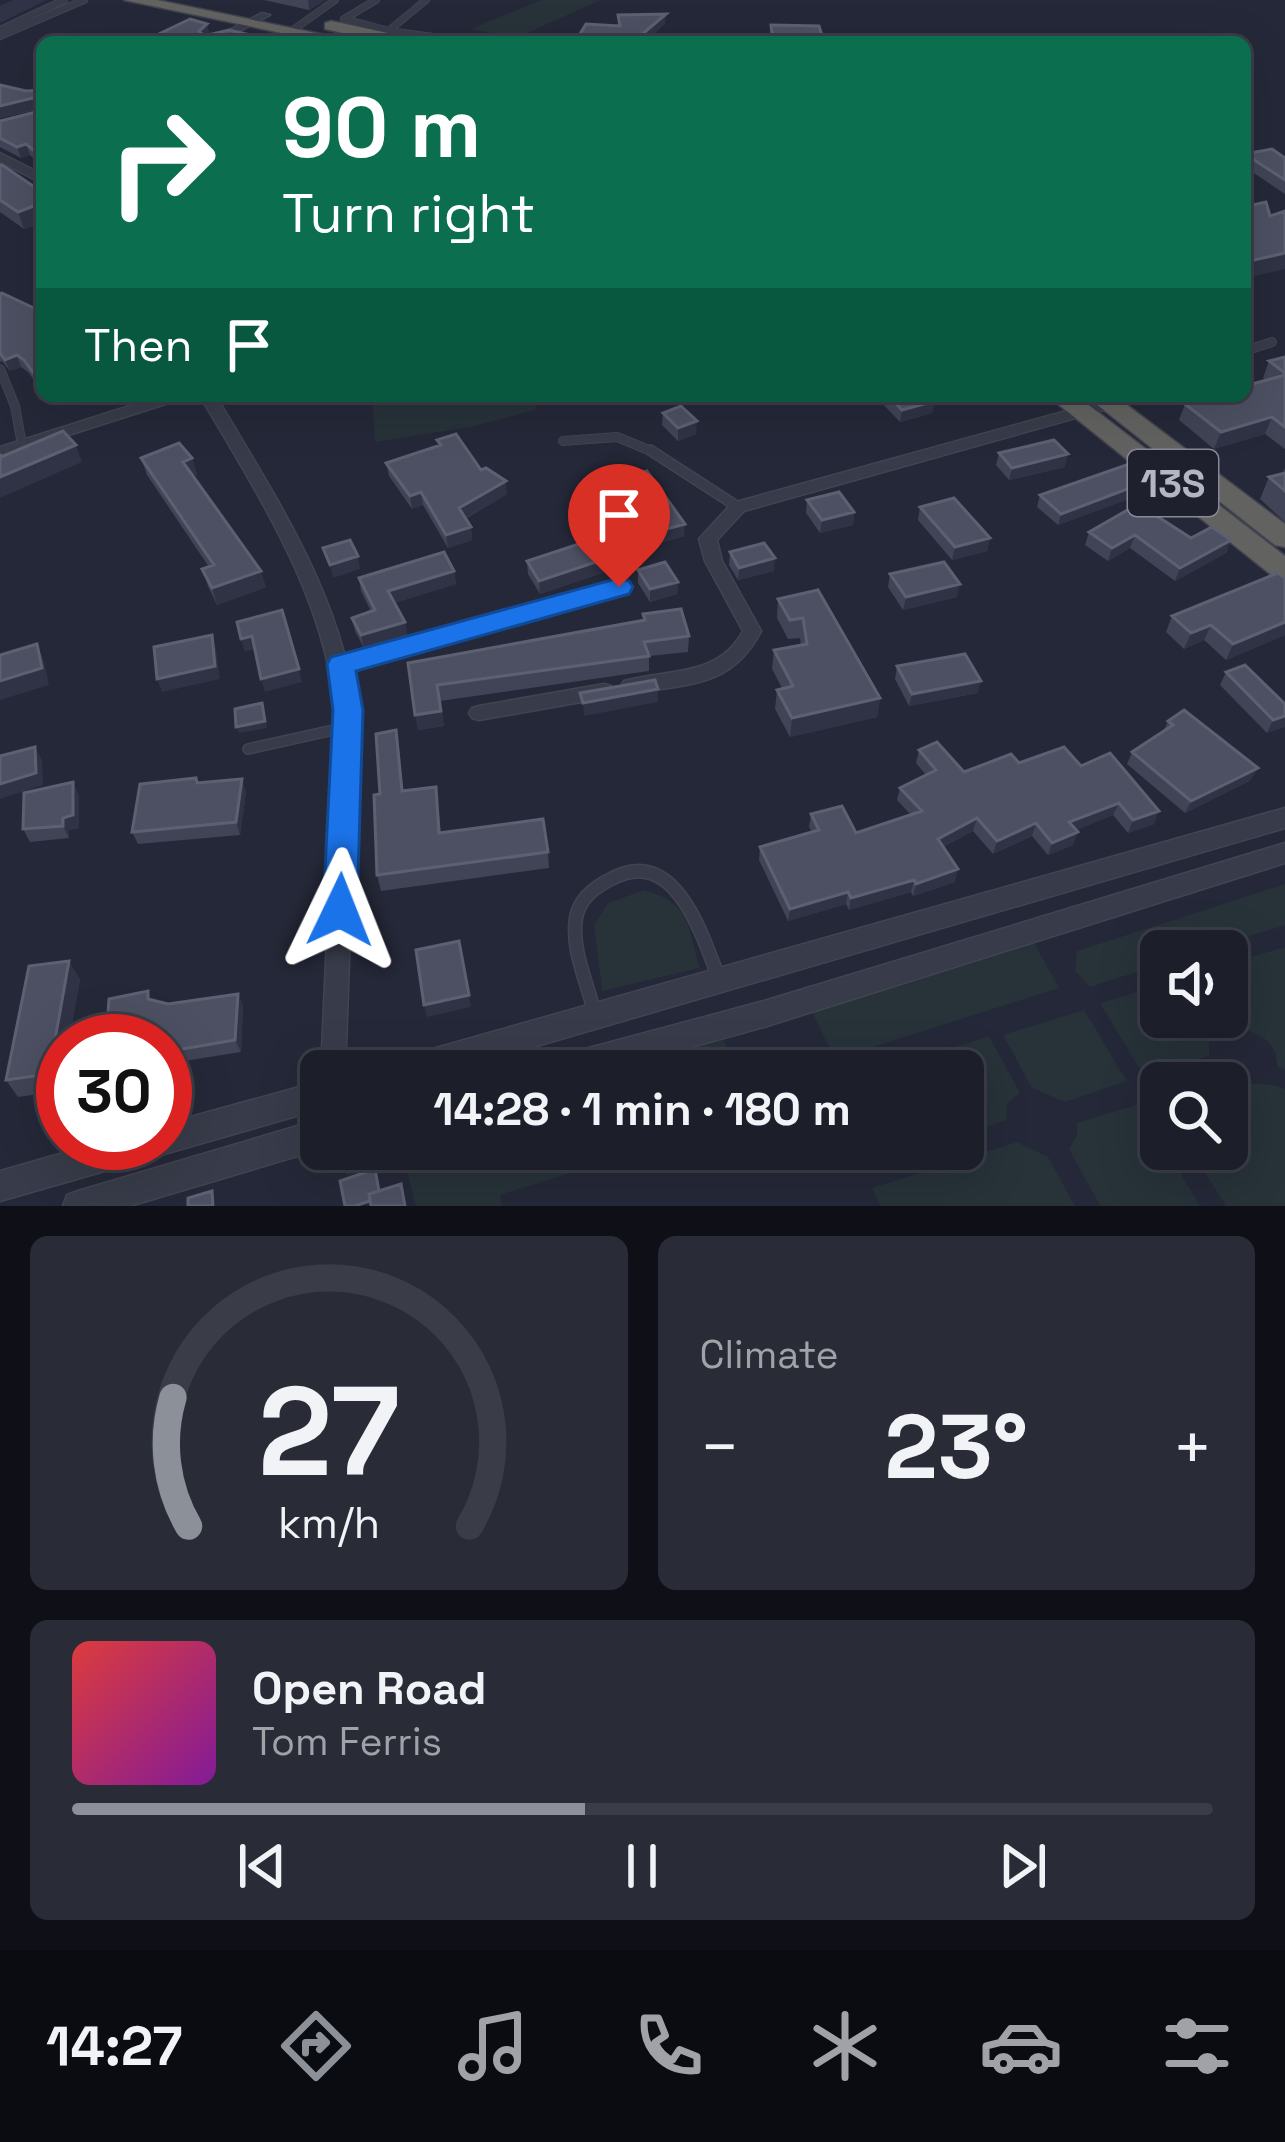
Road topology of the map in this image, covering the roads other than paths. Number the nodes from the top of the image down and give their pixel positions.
1 (64, 0) edge
2 (84, 0) edge
3 (132, 0) edge
4 (192, 0) edge
5 (335, 0) edge
6 (376, 0) edge
7 (426, 0) edge
8 (257, 19) junction
9 (338, 22) junction
10 (299, 26) junction
11 (0, 33) edge
12 (386, 34) junction
13 (223, 36) edge
14 (332, 36) edge
15 (391, 36) edge
16 (407, 36) edge
17 (0, 157) edge
18 (21, 168) junction
19 (36, 176) edge
20 (0, 177) edge
21 (1272, 342) dead end
22 (1251, 349) edge
23 (0, 369) edge
24 (157, 402) edge
25 (211, 402) edge
26 (1086, 402) edge
27 (1095, 402) edge
28 (1096, 402) edge
29 (563, 441) dead end
30 (22, 445) junction
31 (0, 452) edge
32 (738, 507) junction
33 (1285, 538) edge
34 (1285, 571) edge
35 (619, 587) dead end
36 (341, 664) junction
37 (479, 713) dead end
38 (347, 727) junction
39 (248, 749) dead end
40 (1285, 818) edge
41 (1285, 853) edge
42 (719, 979) junction
43 (595, 1016) junction
44 (334, 1050) edge
45 (477, 1050) edge
46 (633, 1050) edge
47 (300, 1101) edge
48 (192, 1131) edge
49 (300, 1140) edge
50 (56, 1170) edge
51 (0, 1186) edge
52 (78, 1206) edge

1 - 11 lane
2 - 11 lane
3 - 8 highway
4 - 8 highway
5 - 10 lane
6 - 9 lane
7 - 12 lane
8 - 10 highway
8 - 13 street
9 - 10 highway
9 - 12 highway
10 - 14 highway
12 - 15 highway
12 - 16 lane
17 - 18 street
18 - 19 street
18 - 20 lane
21 - 22 lane
23 - 30 lane
24 - 30 street
25 - 36 street
26 - 32 street
27 - 34 highway, 13S
28 - 33 highway, 13S
29 - 32 lane
30 - 31 street
32 - 37 street
35 - 36 lane
36 - 38 street
38 - 39 lane
38 - 44 street
40 - 42 street
41 - 46 street
42 - 43 street
42 - 43 lane
43 - 45 street
47 - 48 street
49 - 52 street
50 - 51 street

